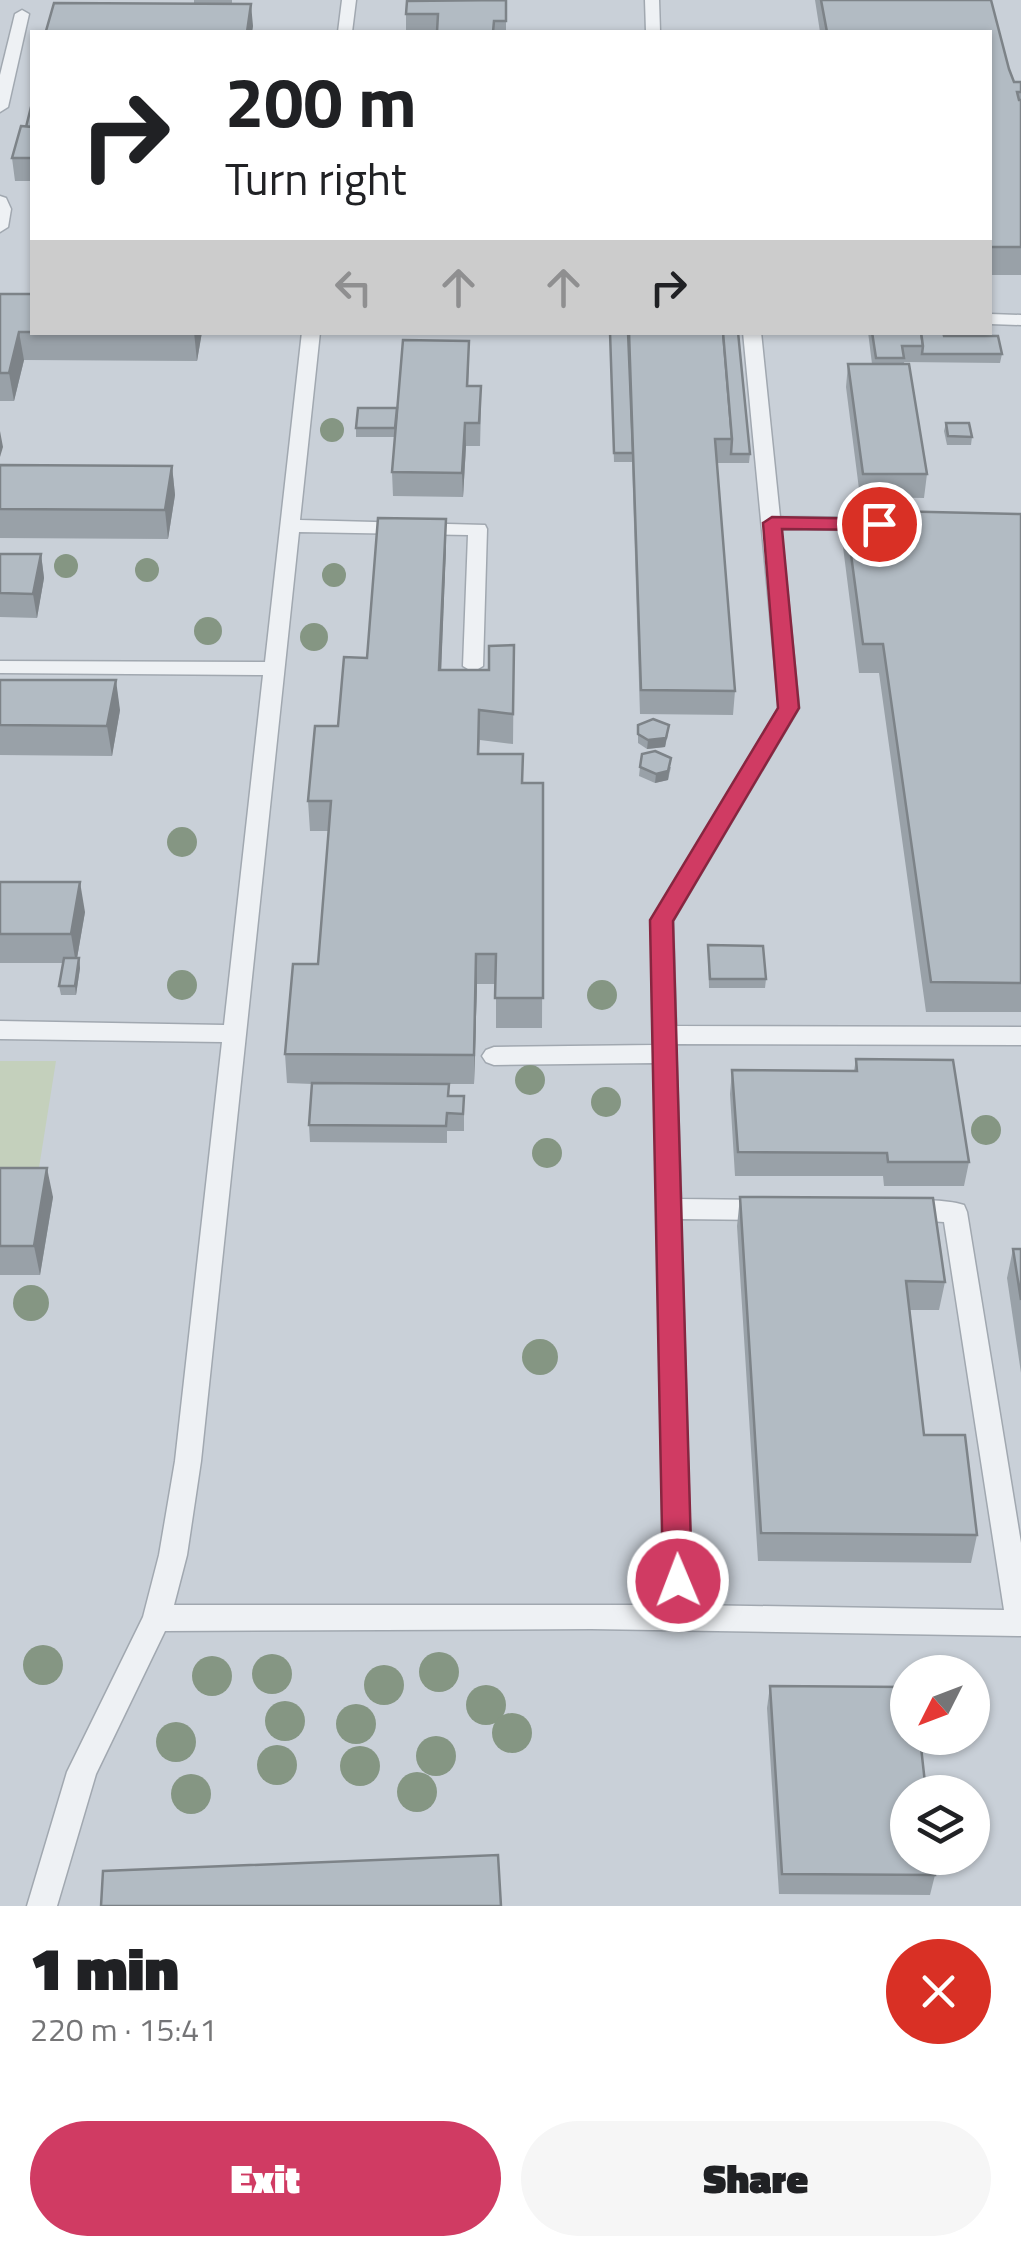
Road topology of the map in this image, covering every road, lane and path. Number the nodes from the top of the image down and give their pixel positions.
1 (349, 0) edge
2 (652, 0) edge
3 (22, 14) dead end
4 (346, 30) edge
5 (652, 30) edge
6 (0, 107) edge
7 (0, 200) edge
8 (0, 227) edge
9 (992, 320) edge
10 (1021, 320) edge
11 (310, 335) edge
12 (752, 335) edge
13 (772, 523) junction
14 (887, 525) edge
15 (290, 526) junction
16 (473, 666) edge
17 (0, 668) edge
18 (272, 669) junction
19 (0, 1030) edge
20 (233, 1034) junction
21 (1021, 1036) edge
22 (665, 1045) junction
23 (494, 1056) dead end
24 (669, 1210) junction
25 (802, 1211) edge
26 (879, 1211) edge
27 (157, 1618) junction
28 (678, 1618) junction
29 (1021, 1623) edge
30 (42, 1906) edge

1 - 4 lane
2 - 5 lane
3 - 6 lane
7 - 8 lane
9 - 10 lane
11 - 15 lane
12 - 13 lane
13 - 14 lane
13 - 22 lane
15 - 16 lane
15 - 18 lane
17 - 18 lane
18 - 20 lane
19 - 20 lane
20 - 27 lane
21 - 22 lane
22 - 23 lane
22 - 24 lane
24 - 25 lane
24 - 28 lane
26 - 29 lane
27 - 28 lane
27 - 30 lane
28 - 29 lane

